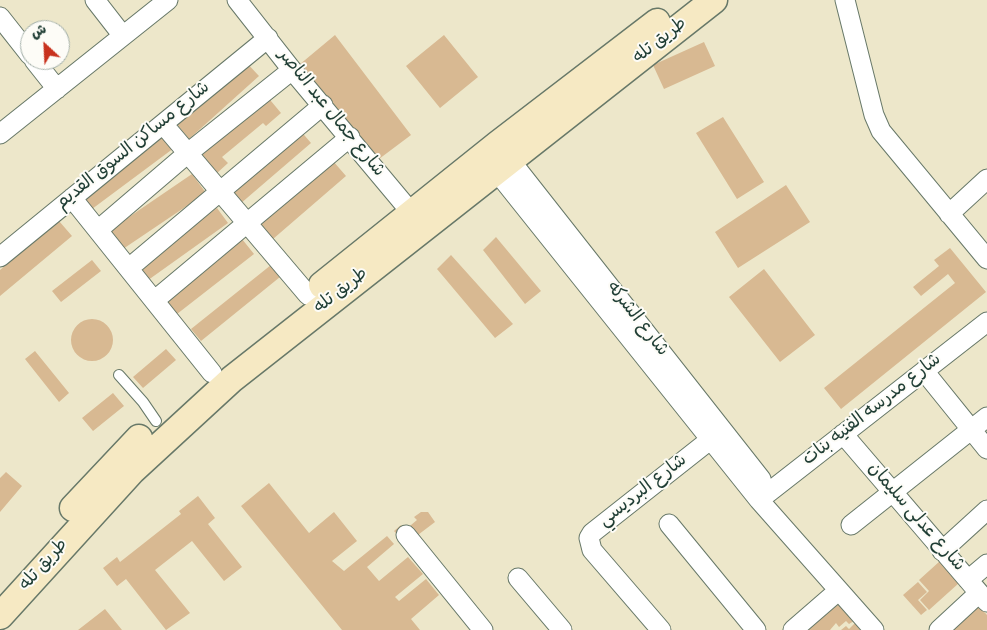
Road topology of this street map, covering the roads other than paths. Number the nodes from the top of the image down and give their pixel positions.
1 (95, 0) edge
2 (168, 0) edge
3 (236, 0) edge
4 (686, 0) edge
5 (714, 0) edge
6 (845, 0) edge
7 (0, 17) edge
8 (123, 36) junction
9 (268, 38) junction
10 (20, 42) edge
11 (42, 70) edge
12 (292, 70) junction
13 (56, 89) junction
14 (324, 105) junction
15 (163, 124) junction
16 (0, 134) edge
17 (350, 137) junction
18 (188, 153) junction
19 (497, 158) junction
20 (987, 179) edge
21 (220, 192) junction
22 (72, 198) junction
23 (949, 214) junction
24 (418, 220) junction
25 (247, 223) junction
26 (98, 230) junction
27 (0, 257) edge
28 (987, 259) edge
29 (129, 268) junction
30 (308, 295) junction
31 (154, 300) junction
32 (987, 322) edge
33 (924, 371) junction
34 (212, 373) junction
35 (119, 375) dead end
36 (987, 417) edge
37 (156, 421) junction
38 (971, 429) junction
39 (843, 434) junction
40 (717, 435) junction
41 (987, 449) edge
42 (891, 492) junction
43 (759, 500) junction
44 (987, 510) edge
45 (670, 524) dead end
46 (851, 525) dead end
47 (406, 535) dead end
48 (942, 551) junction
49 (987, 564) edge
50 (518, 578) dead end
51 (0, 591) edge
52 (838, 591) junction
53 (978, 592) edge
54 (0, 616) edge
55 (483, 630) edge
56 (562, 630) edge
57 (661, 630) edge
58 (756, 630) edge
59 (792, 630) edge
60 (874, 630) edge
61 (939, 630) edge

1 - 8 street
2 - 8 street
3 - 9 street, شارع جمال عبد الناصر
4 - 19 main road, طريق تله
5 - 19 main road, طريق تله
6 - 23 street
7 - 10 street
8 - 13 street
9 - 12 street, شارع جمال عبد الناصر
9 - 15 street, شارع مساكن السوق القديم
11 - 13 street
12 - 14 street, شارع جمال عبد الناصر
12 - 18 street
13 - 16 street
14 - 17 street, شارع جمال عبد الناصر
14 - 21 street
15 - 18 street
15 - 22 street, شارع مساكن السوق القديم
17 - 24 street, شارع جمال عبد الناصر
17 - 25 street
18 - 21 street
18 - 26 street
19 - 24 main road, طريق تله
19 - 40 street, شارع الشركه
20 - 23 street
21 - 25 street
21 - 29 street
22 - 26 street
22 - 27 street, شارع مساكن السوق القديم
23 - 28 street
24 - 30 main road, طريق تله
24 - 54 main road, طريق تله
25 - 30 street
25 - 31 street
26 - 29 street
29 - 31 street
30 - 34 main road, طريق تله
31 - 34 street
32 - 33 street, شارع مدرسه الفنيه بنات
33 - 38 street
33 - 39 street, شارع مدرسه الفنيه بنات
34 - 37 main road, طريق تله
35 - 37 lane
36 - 38 street
37 - 51 main road, طريق تله
38 - 41 street
38 - 42 street
39 - 42 street, شارع عدلى سليمان
39 - 43 street, شارع مدرسه الفنيه بنات
40 - 43 street, شارع الشركه
40 - 57 street, شارع البرديسي
42 - 46 street
42 - 48 street, شارع عدلى سليمان
43 - 52 street
44 - 48 street
45 - 58 street
47 - 55 street
48 - 53 street, شارع عدلى سليمان
49 - 53 street
50 - 56 street
52 - 59 street
52 - 60 street
53 - 61 street

